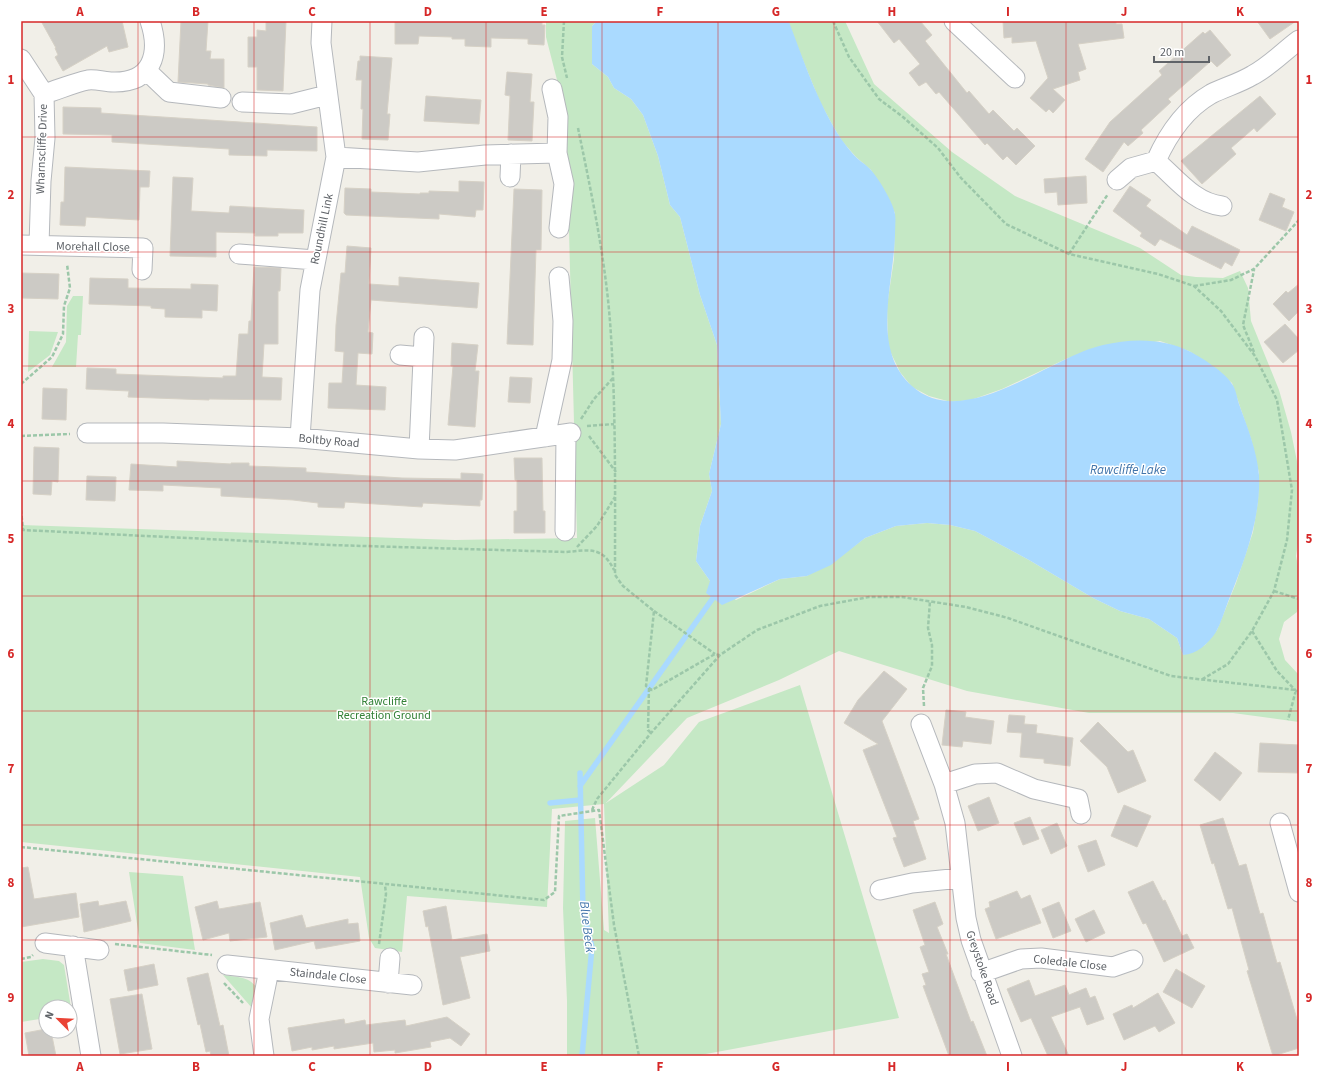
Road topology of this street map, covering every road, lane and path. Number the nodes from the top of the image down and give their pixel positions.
1 (150, 21) edge
2 (322, 21) edge
3 (564, 21) edge
4 (832, 21) edge
5 (959, 23) edge
6 (1299, 40) edge
7 (21, 59) edge
8 (147, 71) junction
9 (1015, 78) dead end
10 (560, 87) joint
11 (44, 94) junction
12 (327, 95) junction
13 (221, 98) dead end
14 (242, 102) dead end
15 (576, 121) dead end
16 (557, 153) junction
17 (511, 154) junction
18 (336, 157) junction
19 (1156, 161) junction
20 (510, 177) dead end
21 (1117, 180) joint
22 (1222, 206) dead end
23 (1299, 220) edge
24 (559, 228) dead end
25 (30, 245) edge
26 (65, 246) junction
27 (239, 254) dead end
28 (1069, 254) junction
29 (315, 260) junction
30 (1254, 269) junction
31 (142, 270) dead end
32 (559, 277) dead end
33 (1194, 286) junction
34 (424, 337) dead end
35 (400, 355) dead end
36 (1256, 356) junction
37 (423, 357) junction
38 (613, 378) junction
39 (21, 384) edge
40 (614, 424) junction
41 (575, 430) junction
42 (87, 433) joint
43 (21, 436) edge
44 (545, 437) junction
45 (300, 438) junction
46 (419, 449) junction
47 (616, 472) junction
48 (615, 496) junction
49 (21, 510) edge
50 (565, 531) dead end
51 (566, 552) junction
52 (615, 571) junction
53 (1274, 591) junction
54 (1299, 599) edge
55 (930, 601) junction
56 (654, 611) junction
57 (1252, 631) junction
58 (715, 654) junction
59 (720, 655) junction
60 (1201, 680) junction
61 (649, 688) junction
62 (1296, 690) junction
63 (1299, 694) edge
64 (1288, 720) dead end
65 (921, 724) joint
66 (651, 733) junction
67 (944, 784) junction
68 (1081, 801) dead end
69 (592, 811) junction
70 (1280, 823) dead end
71 (21, 847) edge
72 (961, 878) junction
73 (385, 885) junction
74 (880, 890) dead end
75 (1299, 892) edge
76 (45, 943) dead end
77 (73, 946) junction
78 (99, 950) joint
79 (390, 958) joint
80 (1133, 960) dead end
81 (227, 965) junction
82 (269, 970) junction
83 (981, 973) junction
84 (388, 983) junction
85 (412, 985) dead end
86 (259, 1018) junction
87 (91, 1056) edge
88 (264, 1056) edge
89 (639, 1056) edge
90 (1012, 1056) edge

1 - 8 street
2 - 12 street, Roundhill Link
3 - 10 path
4 - 28 path
5 - 9 street
6 - 19 street
7 - 11 street, Wharnscliffe Drive
8 - 11 street
8 - 13 street
10 - 16 street
11 - 25 street, Wharnscliffe Drive
12 - 14 street
12 - 18 street, Roundhill Link
15 - 38 path
16 - 17 street
16 - 24 street
17 - 18 street
17 - 20 street
18 - 29 street, Roundhill Link
19 - 21 street
19 - 22 street
21 - 28 path
23 - 30 path
25 - 26 street, Morehall Close
26 - 31 street, Morehall Close
26 - 39 path
27 - 29 street
28 - 33 path
29 - 45 street, Roundhill Link
30 - 33 path
30 - 36 path
32 - 44 street
33 - 36 path
34 - 37 street
35 - 37 street
36 - 53 path
37 - 46 street
38 - 40 path
38 - 41 path
40 - 41 path
40 - 47 path
41 - 44 street, Boltby Road
41 - 47 path
41 - 50 street
42 - 43 path
42 - 45 street, Boltby Road
44 - 46 street, Boltby Road
45 - 46 street, Boltby Road
47 - 48 path
48 - 51 path
48 - 52 path
49 - 51 path
51 - 52 path
52 - 56 path
53 - 54 path
53 - 57 path
55 - 59 path
55 - 60 path
55 - 65 path
56 - 58 path
56 - 61 path
57 - 60 path
57 - 62 path
58 - 59 path
58 - 61 path
59 - 66 path
60 - 62 path
61 - 66 path
62 - 63 path
62 - 64 path
65 - 67 street, Greystoke Road
66 - 69 path
67 - 68 street
67 - 72 street, Greystoke Road
69 - 73 path
69 - 89 path
70 - 75 street
71 - 73 path
72 - 74 street
72 - 83 street, Greystoke Road
73 - 79 path
76 - 77 street
77 - 78 street
77 - 87 street
78 - 81 path
79 - 84 street
80 - 83 street, Coledale Close
81 - 82 street, Staindale Close
81 - 86 path
82 - 84 street, Staindale Close
82 - 86 street
83 - 90 street, Greystoke Road
84 - 85 street, Staindale Close
86 - 88 street

